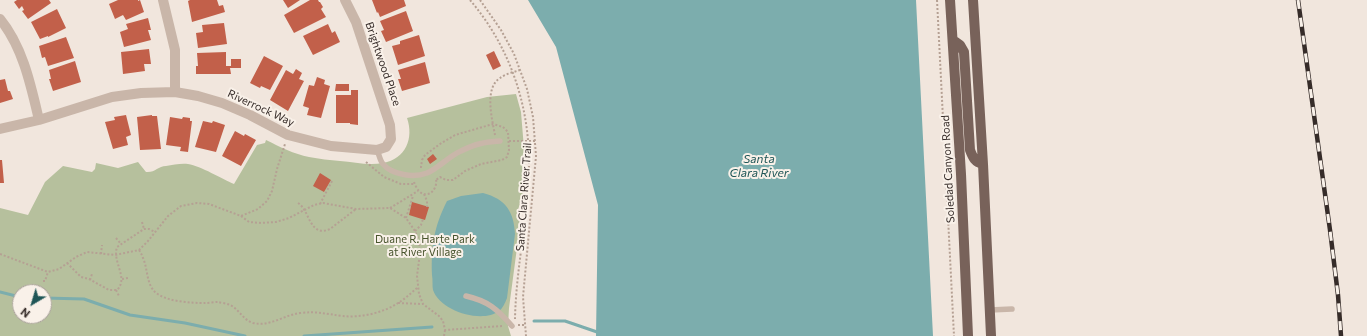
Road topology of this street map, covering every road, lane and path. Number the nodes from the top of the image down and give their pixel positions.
1 (163, 0) edge
2 (345, 0) edge
3 (470, 0) edge
4 (480, 0) edge
5 (937, 0) edge
6 (950, 0) edge
7 (974, 0) edge
8 (0, 19) edge
9 (953, 40) junction
10 (520, 70) junction
11 (513, 72) junction
12 (175, 92) junction
13 (39, 120) junction
14 (0, 129) edge
15 (288, 136) junction
16 (500, 141) junction
17 (528, 141) junction
18 (536, 141) junction
19 (377, 150) junction
20 (983, 164) junction
21 (435, 177) dead end
22 (332, 181) dead end
23 (415, 184) dead end
24 (418, 191) junction
25 (424, 194) junction
26 (413, 195) junction
27 (298, 203) dead end
28 (320, 204) junction
29 (427, 206) dead end
30 (390, 208) junction
31 (356, 209) junction
32 (304, 210) junction
33 (241, 216) junction
34 (406, 218) junction
35 (423, 219) dead end
36 (142, 222) dead end
37 (144, 229) junction
38 (415, 231) junction
39 (155, 232) junction
40 (116, 238) dead end
41 (121, 244) junction
42 (102, 245) dead end
43 (139, 250) junction
44 (0, 254) edge
45 (101, 254) junction
46 (116, 255) junction
47 (67, 263) junction
48 (48, 272) junction
49 (92, 274) dead end
50 (128, 278) dead end
51 (122, 279) junction
52 (43, 280) dead end
53 (90, 280) junction
54 (417, 288) junction
55 (116, 290) junction
56 (119, 296) dead end
57 (466, 296) dead end
58 (398, 303) junction
59 (423, 304) junction
60 (1012, 309) dead end
61 (990, 310) junction
62 (513, 325) junction
63 (525, 325) junction
64 (445, 330) junction
65 (444, 336) edge
66 (526, 336) edge
67 (954, 336) edge
68 (968, 336) edge
69 (991, 336) edge

1 - 12 street
2 - 19 street, Brightwood Place
3 - 11 path
4 - 10 path, Santa Clara River Trail
5 - 67 path
6 - 9 main road, Soledad Canyon Road
7 - 20 main road
8 - 13 street
9 - 20 main road
9 - 68 main road, Soledad Canyon Road
10 - 11 path
10 - 18 path, Santa Clara River Trail
11 - 16 path
11 - 17 path
12 - 13 street, Riverrock Way
12 - 15 street, Riverrock Way
13 - 14 street, Riverrock Way
15 - 19 street, Riverrock Way
15 - 33 path
16 - 17 path
16 - 19 lane
17 - 18 path
17 - 62 path
18 - 63 path, Santa Clara River Trail
20 - 61 main road
21 - 25 path
22 - 28 path
23 - 24 path
24 - 25 path
24 - 26 path
25 - 29 path
26 - 30 path
26 - 34 path
27 - 32 path
28 - 31 path
28 - 32 path
30 - 31 path
30 - 34 path
31 - 32 path
32 - 33 path
33 - 39 path
34 - 38 path
35 - 38 path
36 - 37 path
37 - 39 path
37 - 41 path
38 - 54 path
39 - 43 path
40 - 41 path
41 - 46 path
42 - 45 path
43 - 46 path
43 - 58 path
44 - 48 path
45 - 46 path
45 - 47 path
46 - 51 path
47 - 48 path
47 - 53 path
48 - 52 path
49 - 53 path
50 - 51 path
51 - 55 path
53 - 55 path
54 - 58 path
54 - 59 path
55 - 56 path
57 - 62 lane
58 - 59 path
59 - 64 path
60 - 61 lane
61 - 69 main road
62 - 63 path
62 - 64 path
63 - 66 path, Santa Clara River Trail
64 - 65 path

